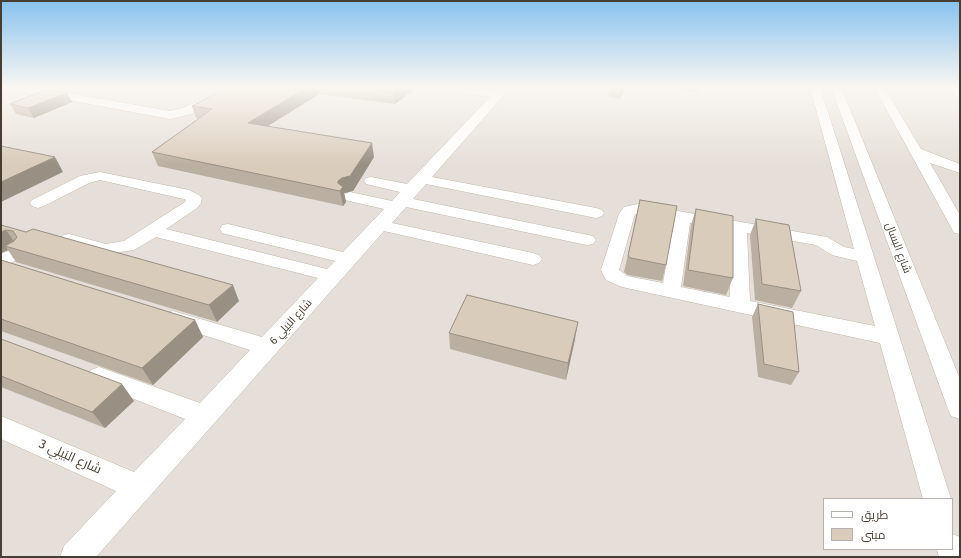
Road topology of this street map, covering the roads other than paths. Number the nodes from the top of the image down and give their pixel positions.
1 (159, 113) edge
2 (178, 113) edge
3 (482, 113) edge
4 (822, 113) edge
5 (846, 113) edge
6 (894, 113) edge
7 (916, 152) junction
8 (960, 169) edge
9 (929, 174) junction
10 (370, 181) dead end
11 (408, 194) junction
12 (350, 197) dead end
13 (38, 203) dead end
14 (596, 213) dead end
15 (683, 217) junction
16 (379, 225) junction
17 (738, 227) junction
18 (228, 229) dead end
19 (960, 229) edge
20 (153, 231) junction
21 (69, 239) edge
22 (587, 240) dead end
23 (18, 252) edge
24 (865, 257) junction
25 (348, 259) junction
26 (533, 259) dead end
27 (1, 261) edge
28 (1, 265) edge
29 (23, 272) edge
30 (332, 276) junction
31 (671, 291) junction
32 (740, 306) junction
33 (156, 313) edge
34 (889, 338) junction
35 (267, 347) junction
36 (81, 370) edge
37 (960, 409) edge
38 (205, 416) junction
39 (1, 427) edge
40 (139, 488) junction
41 (937, 498) edge
42 (75, 557) edge

1 - 2 street
3 - 11 street, شارع البَيلِي 6
4 - 24 street
5 - 37 street, شارع البسال
6 - 7 street
7 - 8 street
7 - 9 street
8 - 9 street
9 - 19 street
10 - 11 street
11 - 12 street
11 - 14 street
11 - 16 street, شارع البَيلِي 6
11 - 22 street
13 - 20 street
15 - 17 street
15 - 31 street
15 - 31 street
16 - 25 street, شارع البَيلِي 6
16 - 26 street
17 - 24 street
17 - 32 street
18 - 25 street
20 - 21 street
20 - 30 street
23 - 27 street
24 - 34 street
25 - 30 street, شارع البَيلِي 6
28 - 29 street
30 - 35 street, شارع البَيلِي 6
31 - 32 street
32 - 34 street
33 - 35 street
34 - 41 street
35 - 38 street, شارع البَيلِي 6
36 - 38 street
38 - 40 street, شارع البَيلِي 6
39 - 40 street, شارع البَيلِي 3
40 - 42 street, شارع البَيلِي 6

